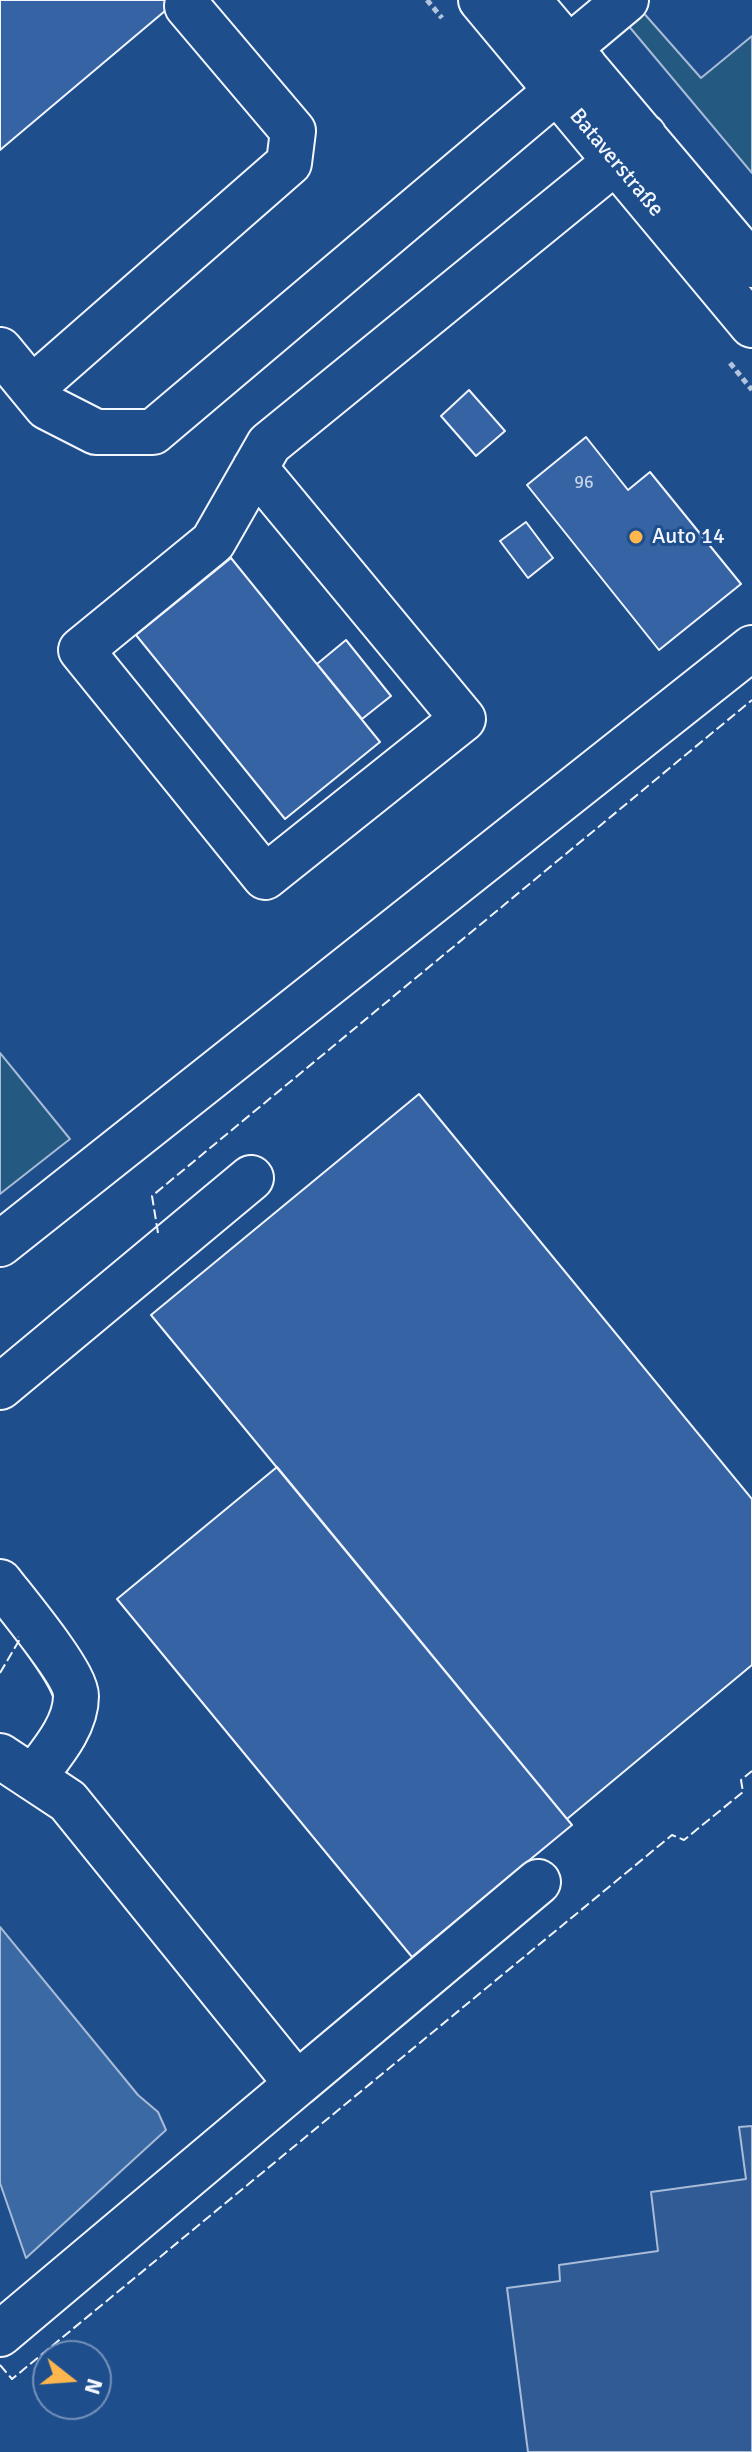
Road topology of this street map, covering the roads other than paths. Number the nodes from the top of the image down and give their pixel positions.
1 (481, 0) edge
2 (626, 0) edge
3 (187, 6) dead end
4 (553, 44) edge
5 (630, 149) junction
6 (752, 265) edge
7 (752, 325) edge
8 (0, 350) edge
9 (32, 388) junction
10 (255, 468) junction
11 (752, 648) edge
12 (251, 1178) dead end
13 (0, 1244) edge
14 (0, 1387) edge
15 (0, 1582) edge
16 (17, 1767) edge
17 (538, 1882) dead end
18 (297, 2084) junction
19 (0, 2334) edge

1 - 4 street, Bataverstraße
2 - 4 street
3 - 9 street
4 - 5 street, Bataverstraße
4 - 9 street
5 - 6 street, Bataverstraße
5 - 7 street, Bataverstraße
5 - 10 street
8 - 9 street
10 - 10 street
11 - 13 street
12 - 14 street
15 - 16 street
16 - 18 street
17 - 18 street
18 - 19 street

